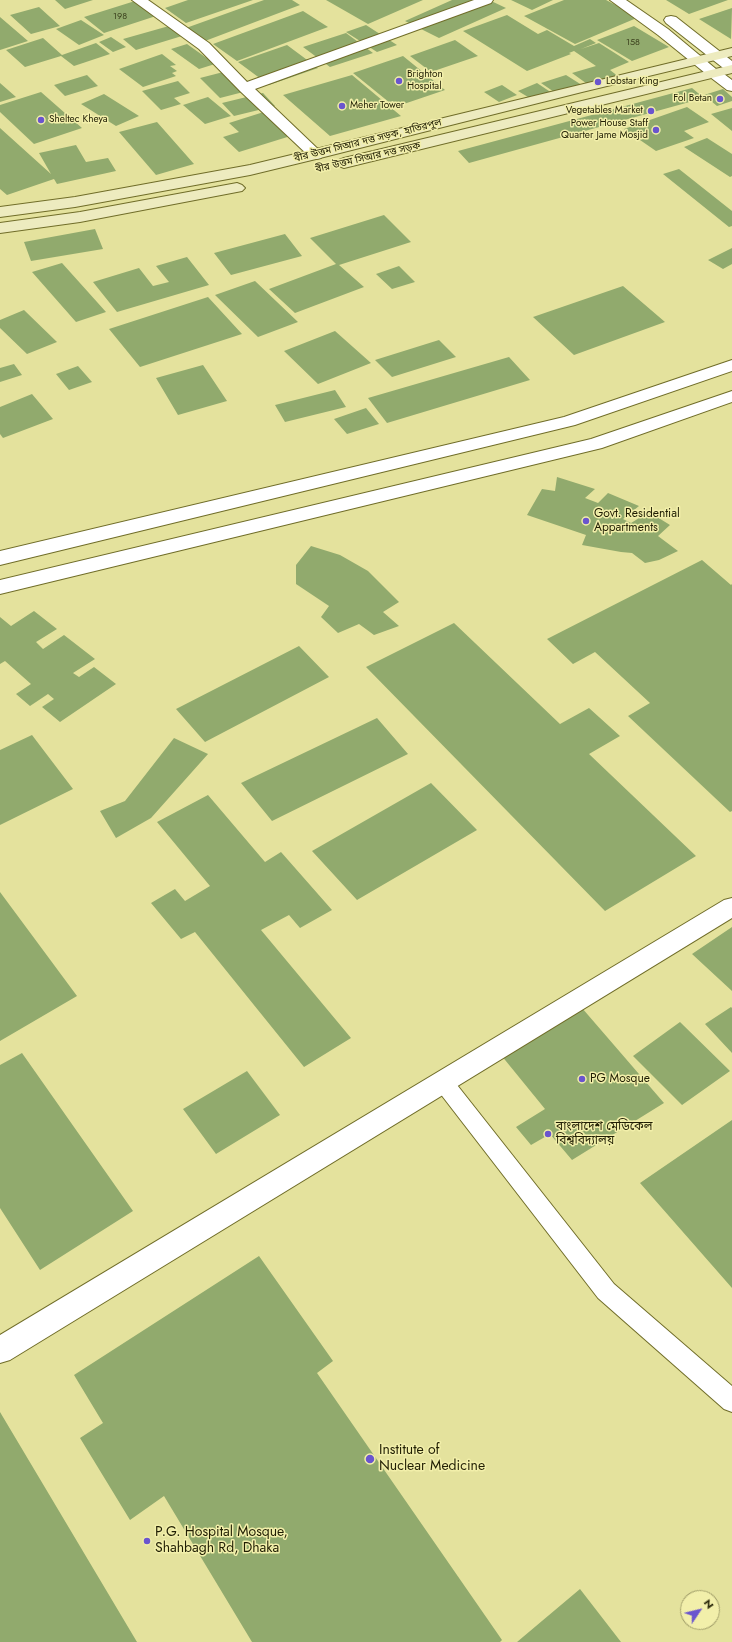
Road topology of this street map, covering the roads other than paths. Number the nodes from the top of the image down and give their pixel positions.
1 (139, 0) edge
2 (486, 0) edge
3 (617, 0) edge
4 (661, 14) dead end
5 (732, 52) edge
6 (717, 55) junction
7 (698, 60) junction
8 (732, 69) edge
9 (715, 74) junction
10 (732, 87) edge
11 (245, 88) junction
12 (316, 155) junction
13 (328, 167) dead end
14 (252, 185) dead end
15 (159, 187) junction
16 (167, 201) junction
17 (0, 212) edge
18 (0, 228) edge
19 (732, 365) edge
20 (732, 396) edge
21 (501, 437) junction
22 (518, 463) junction
23 (0, 558) edge
24 (0, 587) edge
25 (732, 907) edge
26 (443, 1082) junction
27 (0, 1350) edge
28 (732, 1401) edge

1 - 11 street
2 - 11 street
3 - 7 street
4 - 6 street
5 - 6 main road, বীর উত্তম সিআর দত্ত সড়ক, হাতিরপুল
6 - 7 main road, বীর উত্তম সিআর দত্ত সড়ক, হাতিরপুল
6 - 8 street
7 - 9 street
7 - 12 main road, বীর উত্তম সিআর দত্ত সড়ক, হাতিরপুল
8 - 9 main road, বীর উত্তম সিআর দত্ত সড়ক
9 - 10 street
9 - 13 main road, বীর উত্তম সিআর দত্ত সড়ক
11 - 12 street
12 - 15 main road, বীর উত্তম সিআর দত্ত সড়ক, হাতিরপুল
14 - 16 main road
15 - 16 main road
15 - 17 main road, বীর উত্তম সিআর দত্ত সড়ক, হাতিরপুল
16 - 18 main road
19 - 21 street
20 - 22 street
21 - 22 street
21 - 23 street
22 - 24 street
25 - 26 street
26 - 27 street
26 - 28 lane

